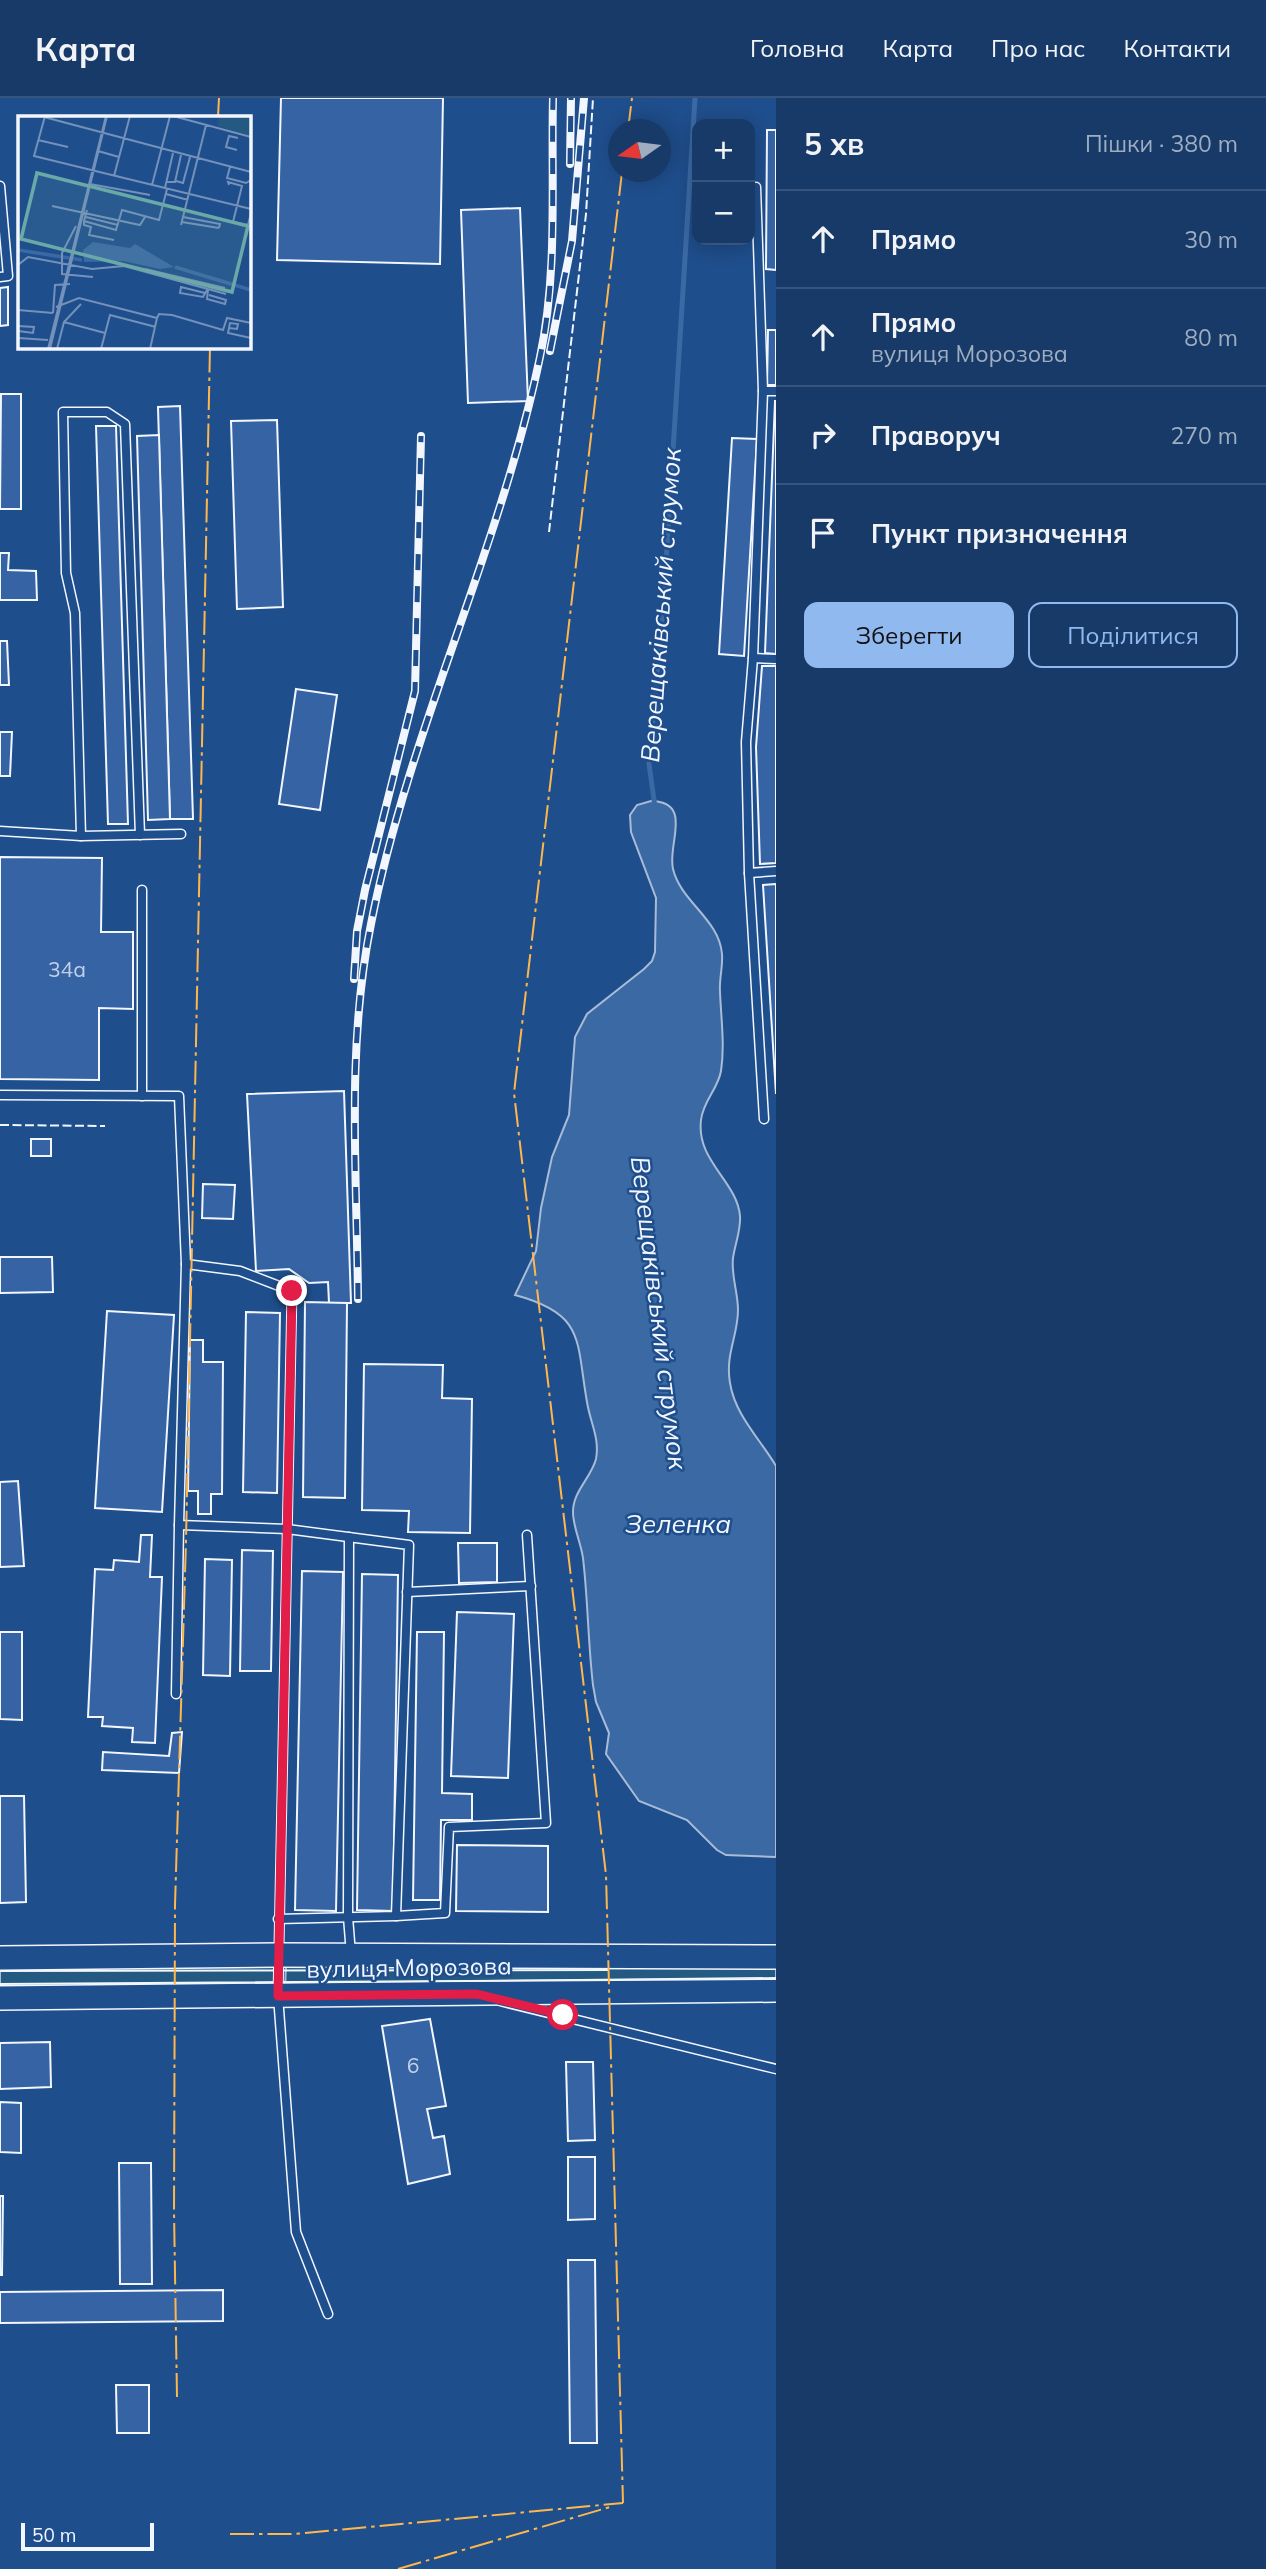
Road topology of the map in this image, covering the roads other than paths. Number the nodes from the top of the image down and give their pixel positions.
1 (0, 186) edge
2 (756, 187) dead end
3 (0, 276) edge
4 (762, 391) junction
5 (776, 391) edge
6 (753, 658) junction
7 (776, 659) edge
8 (0, 831) edge
9 (181, 834) dead end
10 (140, 835) junction
11 (81, 836) junction
12 (776, 871) edge
13 (749, 873) junction
14 (142, 890) dead end
15 (0, 1095) edge
16 (142, 1096) junction
17 (764, 1119) dead end
18 (186, 1264) junction
19 (179, 1525) junction
20 (288, 1529) junction
21 (527, 1535) dead end
22 (349, 1537) junction
23 (531, 1586) junction
24 (407, 1592) junction
25 (176, 1694) dead end
26 (396, 1916) junction
27 (348, 1917) junction
28 (278, 1919) junction
29 (278, 1955) junction
30 (351, 1955) junction
31 (776, 1957) edge
32 (0, 1958) edge
33 (776, 1990) edge
34 (477, 1994) junction
35 (278, 1996) junction
36 (0, 1997) edge
37 (776, 2069) edge
38 (328, 2314) dead end

1 - 3 lane
2 - 4 lane
4 - 5 lane
4 - 6 lane
6 - 7 lane
6 - 13 lane
8 - 11 lane
9 - 10 lane
10 - 11 lane
10 - 11 lane
12 - 13 lane
13 - 17 lane
14 - 16 lane
15 - 16 lane
16 - 18 lane
18 - 19 lane
18 - 20 lane
19 - 20 lane
19 - 25 lane
20 - 22 lane
20 - 28 lane
21 - 23 lane
22 - 24 lane
22 - 27 lane
23 - 24 lane
23 - 26 lane
24 - 26 lane
26 - 27 lane
27 - 28 lane
27 - 30 lane
28 - 29 lane
29 - 30 main road, вулиця Морозова
29 - 32 main road, вулиця Морозова
29 - 35 lane
30 - 31 main road, вулиця Морозова
33 - 34 main road, вулиця Морозова
34 - 35 main road, вулиця Морозова
34 - 37 lane
35 - 36 main road, вулиця Морозова
35 - 38 lane

